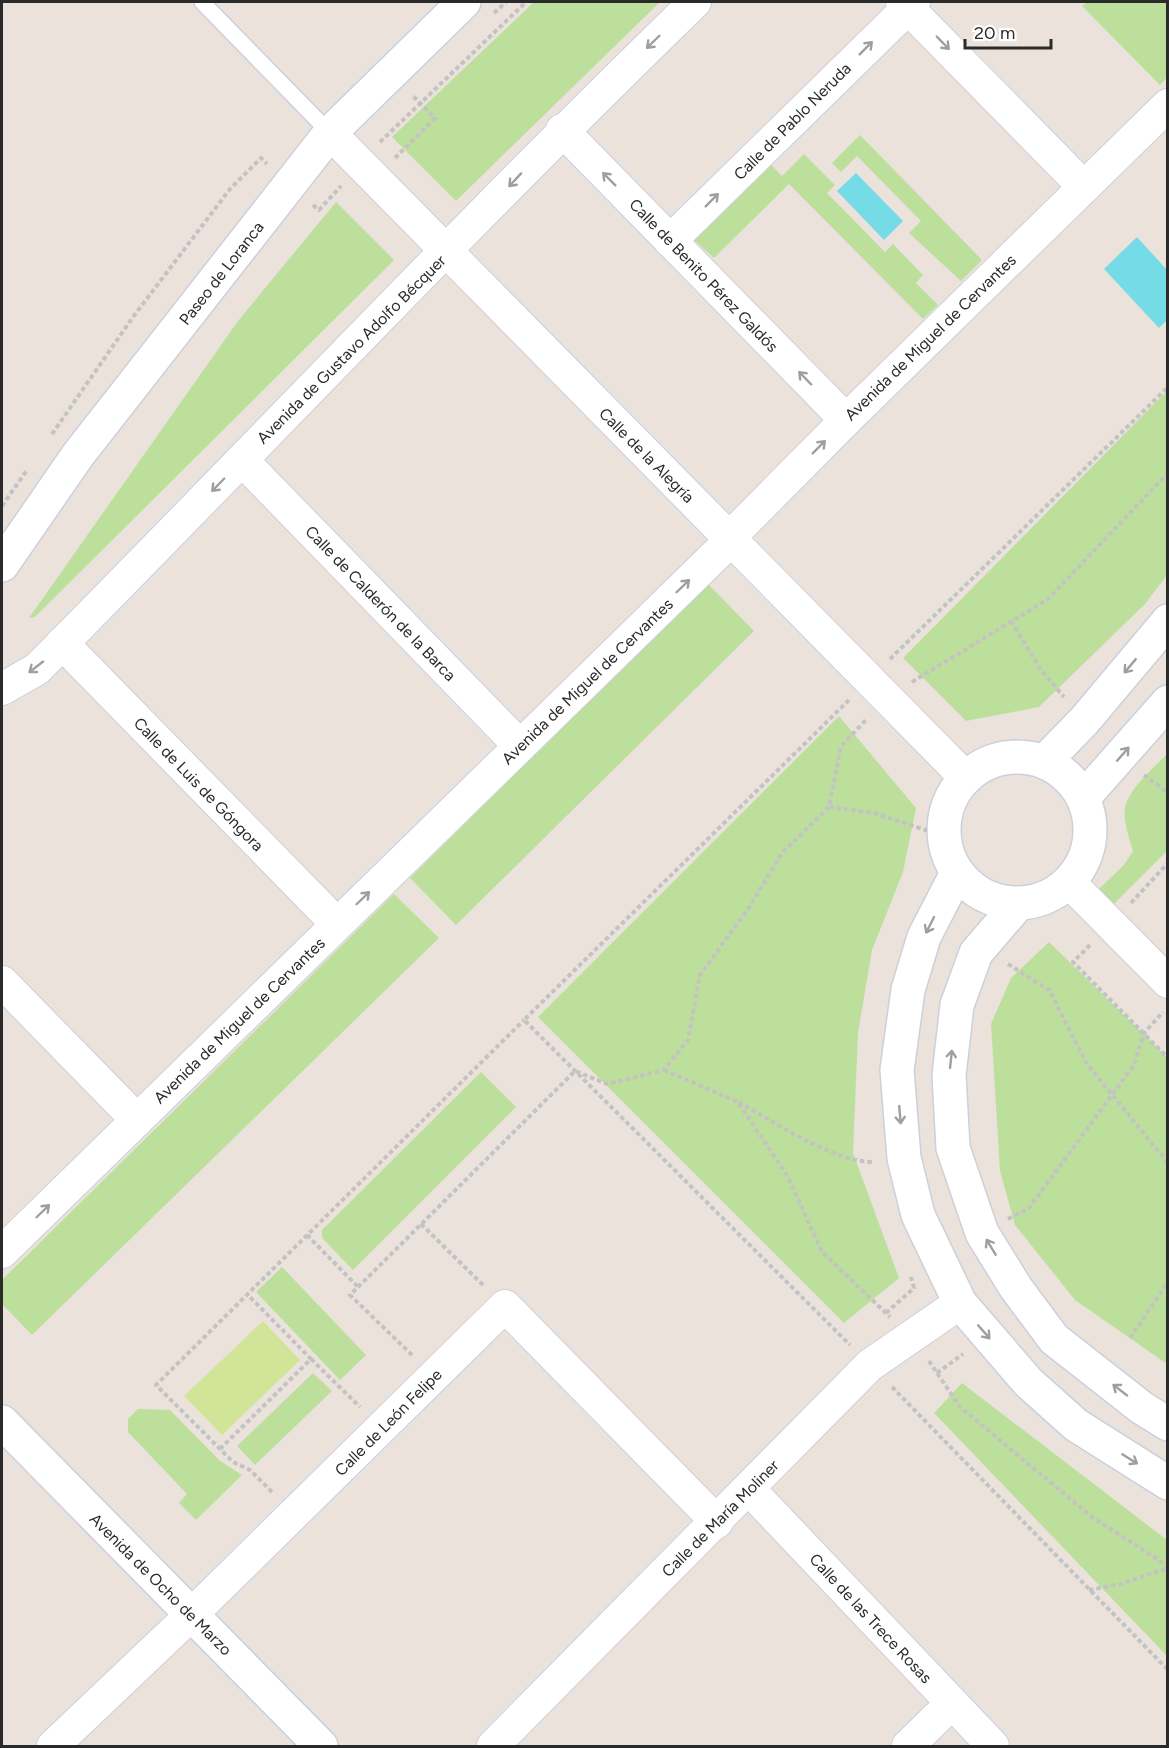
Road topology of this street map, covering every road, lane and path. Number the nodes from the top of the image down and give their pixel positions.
1 (202, 2) edge
2 (464, 2) edge
3 (695, 2) edge
4 (908, 3) edge
5 (409, 92) dead end
6 (1167, 105) edge
7 (562, 130) junction
8 (330, 133) junction
9 (391, 162) dead end
10 (1084, 187) junction
11 (670, 241) junction
12 (447, 252) junction
13 (1167, 387) edge
14 (846, 420) junction
15 (242, 460) junction
16 (1167, 472) edge
17 (730, 540) junction
18 (2, 565) edge
19 (1167, 621) edge
20 (62, 644) junction
21 (2, 689) edge
22 (877, 689) junction
23 (1167, 702) edge
24 (520, 746) junction
25 (1045, 761) junction
26 (965, 777) junction
27 (1084, 797) junction
28 (829, 807) junction
29 (944, 836) junction
30 (957, 873) junction
31 (1070, 883) junction
32 (1018, 904) junction
33 (337, 924) junction
34 (976, 953) junction
35 (2, 982) edge
36 (1167, 982) edge
37 (1167, 1006) edge
38 (524, 1020) junction
39 (575, 1071) junction
40 (1112, 1096) junction
41 (738, 1102) dead end
42 (137, 1120) junction
43 (883, 1162) dead end
44 (1167, 1163) edge
45 (421, 1224) junction
46 (982, 1233) junction
47 (307, 1235) junction
48 (933, 1250) junction
49 (2, 1252) edge
50 (1167, 1282) edge
51 (358, 1287) junction
52 (247, 1294) junction
53 (960, 1304) junction
54 (505, 1306) junction
55 (886, 1313) dead end
56 (1130, 1338) dead end
57 (311, 1359) junction
58 (870, 1365) junction
59 (434, 1376) junction
60 (2, 1422) edge
61 (1167, 1424) edge
62 (381, 1429) junction
63 (220, 1449) junction
64 (1167, 1483) edge
65 (749, 1489) junction
66 (294, 1514) junction
67 (717, 1522) junction
68 (1167, 1568) edge
69 (1089, 1590) junction
70 (191, 1615) junction
71 (1167, 1670) edge
72 (951, 1704) junction
73 (53, 1746) edge
74 (321, 1746) edge
75 (493, 1746) edge
76 (909, 1746) edge
77 (993, 1746) edge

1 - 8 lane
2 - 8 main road, Paseo de Loranca
3 -> 7 street, Avenida de Gustavo Adolfo Bécquer
4 -> 10 street
11 -> 4 street, Calle de Pablo Neruda
5 - 9 path
6 - 10 street, Avenida de Miguel de Cervantes
11 -> 7 street, Calle de Benito Pérez Galdós
7 -> 12 street, Avenida de Gustavo Adolfo Bécquer
8 - 12 street, Calle de la Alegría
8 - 18 main road, Paseo de Loranca
10 - 14 street, Avenida de Miguel de Cervantes
14 -> 11 street, Calle de Benito Pérez Galdós
12 - 15 street, Avenida de Gustavo Adolfo Bécquer
12 - 17 street, Calle de la Alegría
13 - 22 path
17 -> 14 street, Avenida de Miguel de Cervantes
15 -> 20 street, Avenida de Gustavo Adolfo Bécquer
15 - 24 street, Calle de Calderón de la Barca
16 - 22 path
17 - 22 street, Calle de la Alegría
24 -> 17 street, Avenida de Miguel de Cervantes
19 -> 25 main road
20 -> 21 street, Avenida de Gustavo Adolfo Bécquer
20 - 33 street, Calle de Luis de Góngora
22 - 26 street, Calle de la Alegría
22 - 28 path
22 - 38 path
27 -> 23 main road
33 -> 24 street, Avenida de Miguel de Cervantes
25 - 26 main road
25 - 27 main road
26 - 29 main road
27 - 31 main road
28 - 29 path
28 - 39 path
29 - 30 main road
30 - 32 main road
30 -> 48 main road
31 - 32 main road
31 - 36 street
32 - 34 main road
33 - 42 street, Avenida de Miguel de Cervantes
34 - 40 path
46 -> 34 main road
35 - 42 street
37 - 40 path
38 - 39 path
38 - 47 path
39 - 45 path
39 - 58 path
40 - 44 path
40 - 46 path
41 - 43 path
49 -> 42 street, Avenida de Miguel de Cervantes
45 - 51 path
45 - 54 path
61 -> 46 main road
47 - 51 path
47 - 52 path
48 - 53 main road
48 - 55 path
50 - 56 path
51 - 59 path
52 - 57 path
52 - 63 path
53 - 58 street, Calle de María Moliner
53 -> 64 main road
54 - 59 street, Calle de León Felipe
54 - 67 street
57 - 62 path
57 - 63 path
58 - 65 street, Calle de María Moliner
58 - 69 path
59 - 62 street, Calle de León Felipe
60 - 70 main road, Avenida de Ocho de Marzo
62 - 66 street, Calle de León Felipe
63 - 66 path
65 - 67 street, Calle de María Moliner
65 - 72 street, Calle de las Trece Rosas
66 - 70 street, Calle de León Felipe
67 - 75 street, Calle de María Moliner
68 - 69 path
69 - 71 path
70 - 73 street, Calle de León Felipe
70 - 74 main road, Avenida de Ocho de Marzo
72 - 76 street
72 - 77 street, Calle de las Trece Rosas

